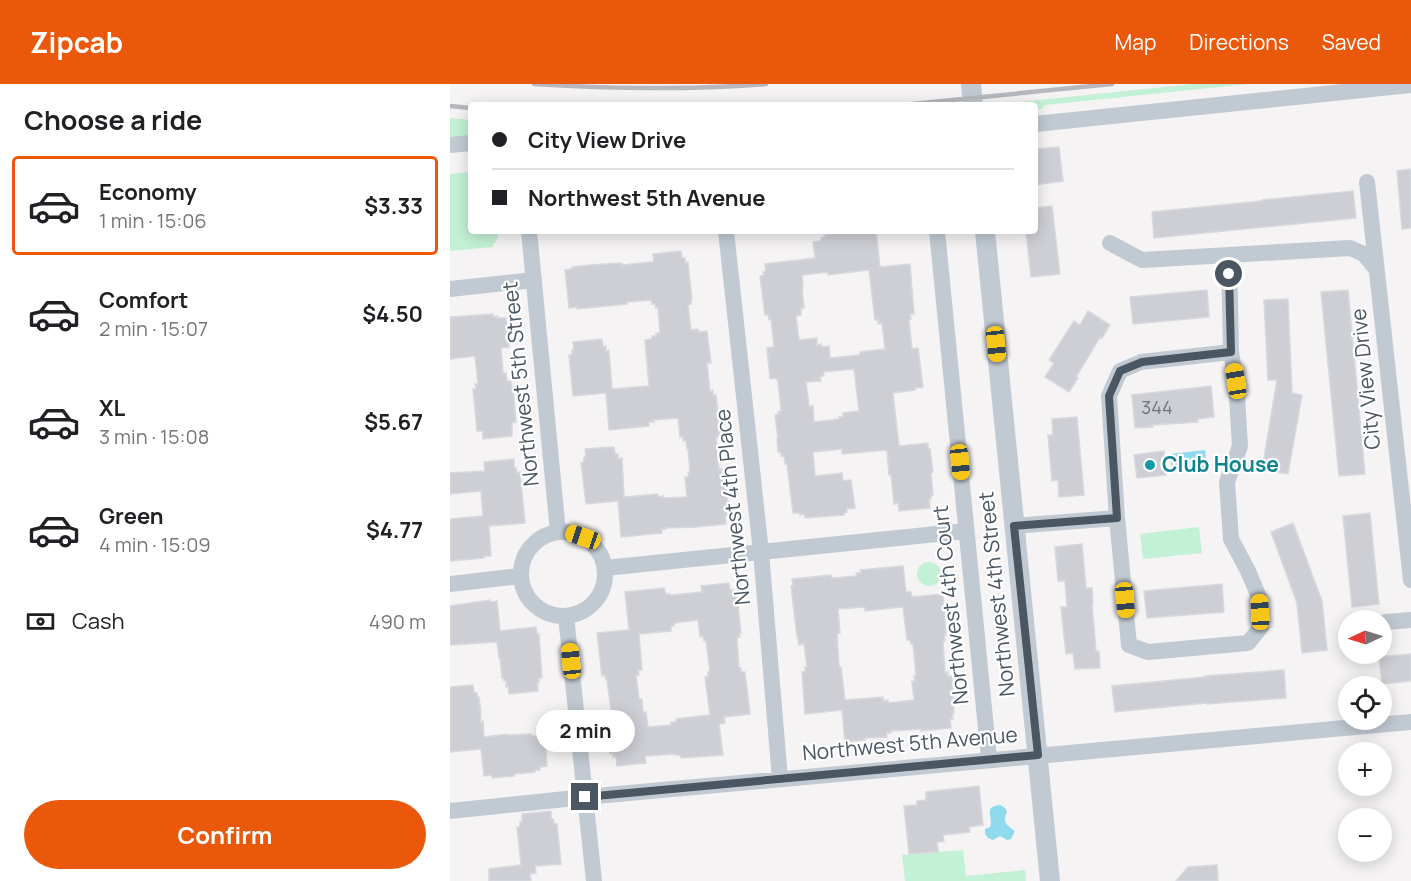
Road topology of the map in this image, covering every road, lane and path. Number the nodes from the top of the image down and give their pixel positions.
1 (971, 84) edge
2 (1411, 85) edge
3 (973, 102) edge
4 (1038, 124) edge
5 (468, 143) edge
6 (450, 145) edge
7 (1367, 182) dead end
8 (529, 234) edge
9 (726, 234) edge
10 (937, 234) edge
11 (985, 234) edge
12 (1110, 243) dead end
13 (1229, 255) junction
14 (1376, 269) junction
15 (534, 280) junction
16 (450, 289) edge
17 (1231, 352) junction
18 (1407, 484) edge
19 (1117, 518) junction
20 (1014, 526) junction
21 (966, 531) junction
22 (558, 532) junction
23 (761, 552) junction
24 (605, 568) junction
25 (520, 576) junction
26 (1411, 580) edge
27 (450, 584) edge
28 (566, 616) junction
29 (1411, 620) edge
30 (1392, 622) edge
31 (1411, 722) edge
32 (1038, 755) junction
33 (989, 759) junction
34 (780, 779) junction
35 (585, 797) junction
36 (450, 811) edge
37 (594, 881) edge
38 (1050, 881) edge

1 - 3 street
2 - 4 street
5 - 6 street
7 - 14 street, City View Drive
8 - 15 street, Northwest 5th Street
9 - 23 street, Northwest 4th Place
10 - 21 street, Northwest 4th Court
11 - 20 street, Northwest 4th Street
12 - 13 street
13 - 14 street
13 - 17 street
14 - 18 street, City View Drive
15 - 16 street
15 - 22 street, Northwest 5th Street
17 - 19 street
17 - 19 street
18 - 26 street, City View Drive
19 - 20 street
20 - 32 street, Northwest 4th Street
21 - 23 street
21 - 33 street, Northwest 4th Court
22 - 24 street
22 - 25 street
23 - 24 street
23 - 34 street, Northwest 4th Place
24 - 28 street
25 - 27 street
25 - 28 street
28 - 35 street
29 - 30 street
31 - 32 street, Northwest 5th Avenue
32 - 33 street, Northwest 5th Avenue
32 - 38 street, Northwest 4th Street
33 - 34 street, Northwest 5th Avenue
34 - 35 street, Northwest 5th Avenue
35 - 36 street, Northwest 5th Avenue
35 - 37 street

